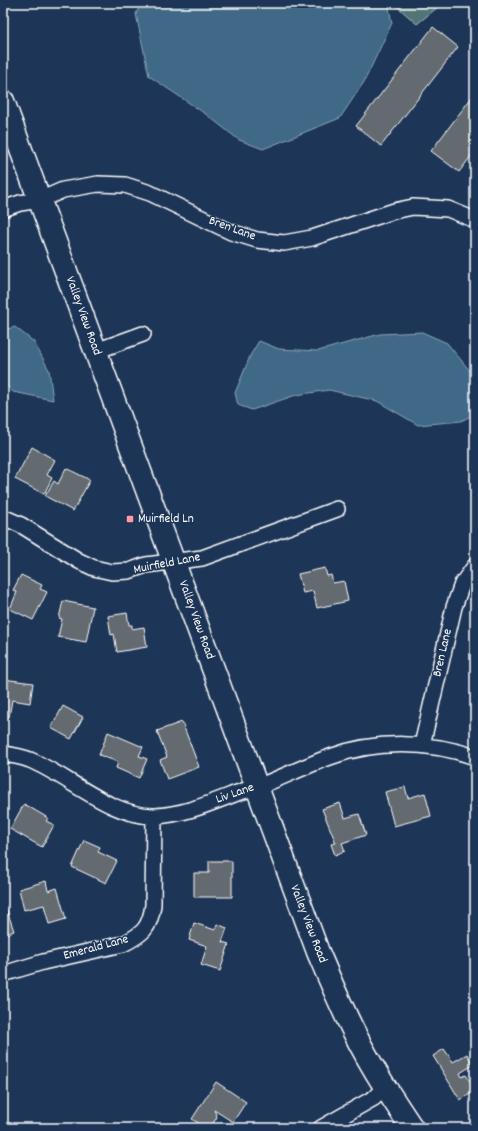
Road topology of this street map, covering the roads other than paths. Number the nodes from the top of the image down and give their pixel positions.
1 (3, 101) edge
2 (40, 200) junction
3 (3, 209) edge
4 (475, 220) edge
5 (143, 334) dead end
6 (96, 351) junction
7 (337, 509) dead end
8 (3, 517) edge
9 (174, 562) junction
10 (475, 566) edge
11 (422, 745) junction
12 (3, 754) edge
13 (475, 757) edge
14 (257, 787) junction
15 (154, 816) junction
16 (3, 974) edge
17 (385, 1087) junction
18 (321, 1128) edge
19 (412, 1128) edge

1 - 2 street, Valley View Road
2 - 3 street, Bren Lane
2 - 4 street, Bren Lane
2 - 6 street, Valley View Road
5 - 6 street
6 - 9 street, Valley View Road
7 - 9 street, Muirfield Lane
8 - 9 street, Muirfield Lane
9 - 14 street, Valley View Road
10 - 11 street, Bren Lane
11 - 13 street, Liv Lane
11 - 14 street, Liv Lane
12 - 15 street, Liv Lane
14 - 15 street, Liv Lane
14 - 17 street, Valley View Road
15 - 16 street, Emerald Lane
17 - 18 street
17 - 19 street, Valley View Road

